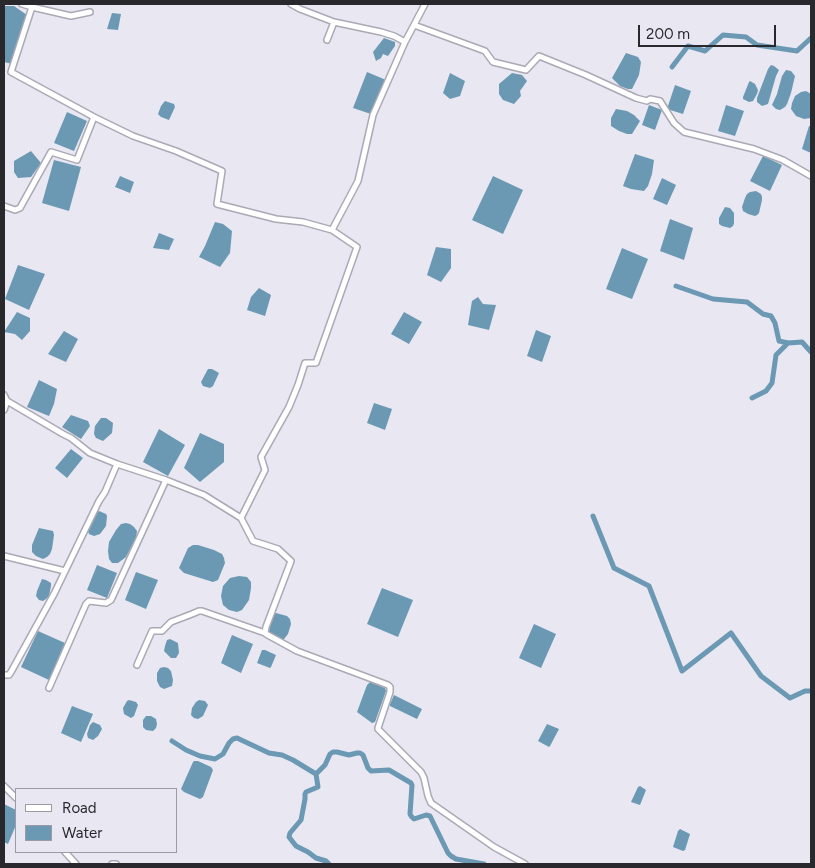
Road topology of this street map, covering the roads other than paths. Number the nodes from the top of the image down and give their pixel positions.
1 (22, 4) edge
2 (291, 4) edge
3 (425, 4) edge
4 (32, 7) junction
5 (90, 12) dead end
6 (334, 22) junction
7 (414, 25) junction
8 (326, 40) dead end
9 (405, 42) junction
10 (94, 117) junction
11 (811, 176) edge
12 (4, 206) edge
13 (332, 230) junction
14 (4, 395) edge
15 (8, 401) junction
16 (4, 410) edge
17 (117, 464) junction
18 (166, 480) junction
19 (241, 518) junction
20 (4, 556) edge
21 (65, 571) junction
22 (265, 633) junction
23 (137, 665) dead end
24 (4, 675) edge
25 (49, 688) dead end
26 (4, 786) edge
27 (15, 797) edge
28 (66, 853) edge
29 (76, 864) edge
30 (525, 864) edge

1 - 4 street
2 - 6 street
3 - 7 street
4 - 5 street
4 - 10 street
6 - 8 street
6 - 9 street
7 - 9 street
7 - 11 street
9 - 13 street
10 - 12 street
10 - 13 street
13 - 19 street
14 - 15 street
15 - 16 street
15 - 17 street
17 - 18 street
17 - 21 street
18 - 19 street
18 - 25 street
19 - 22 street
20 - 21 street
21 - 24 street
22 - 23 street
22 - 30 street
26 - 27 street
28 - 29 street

